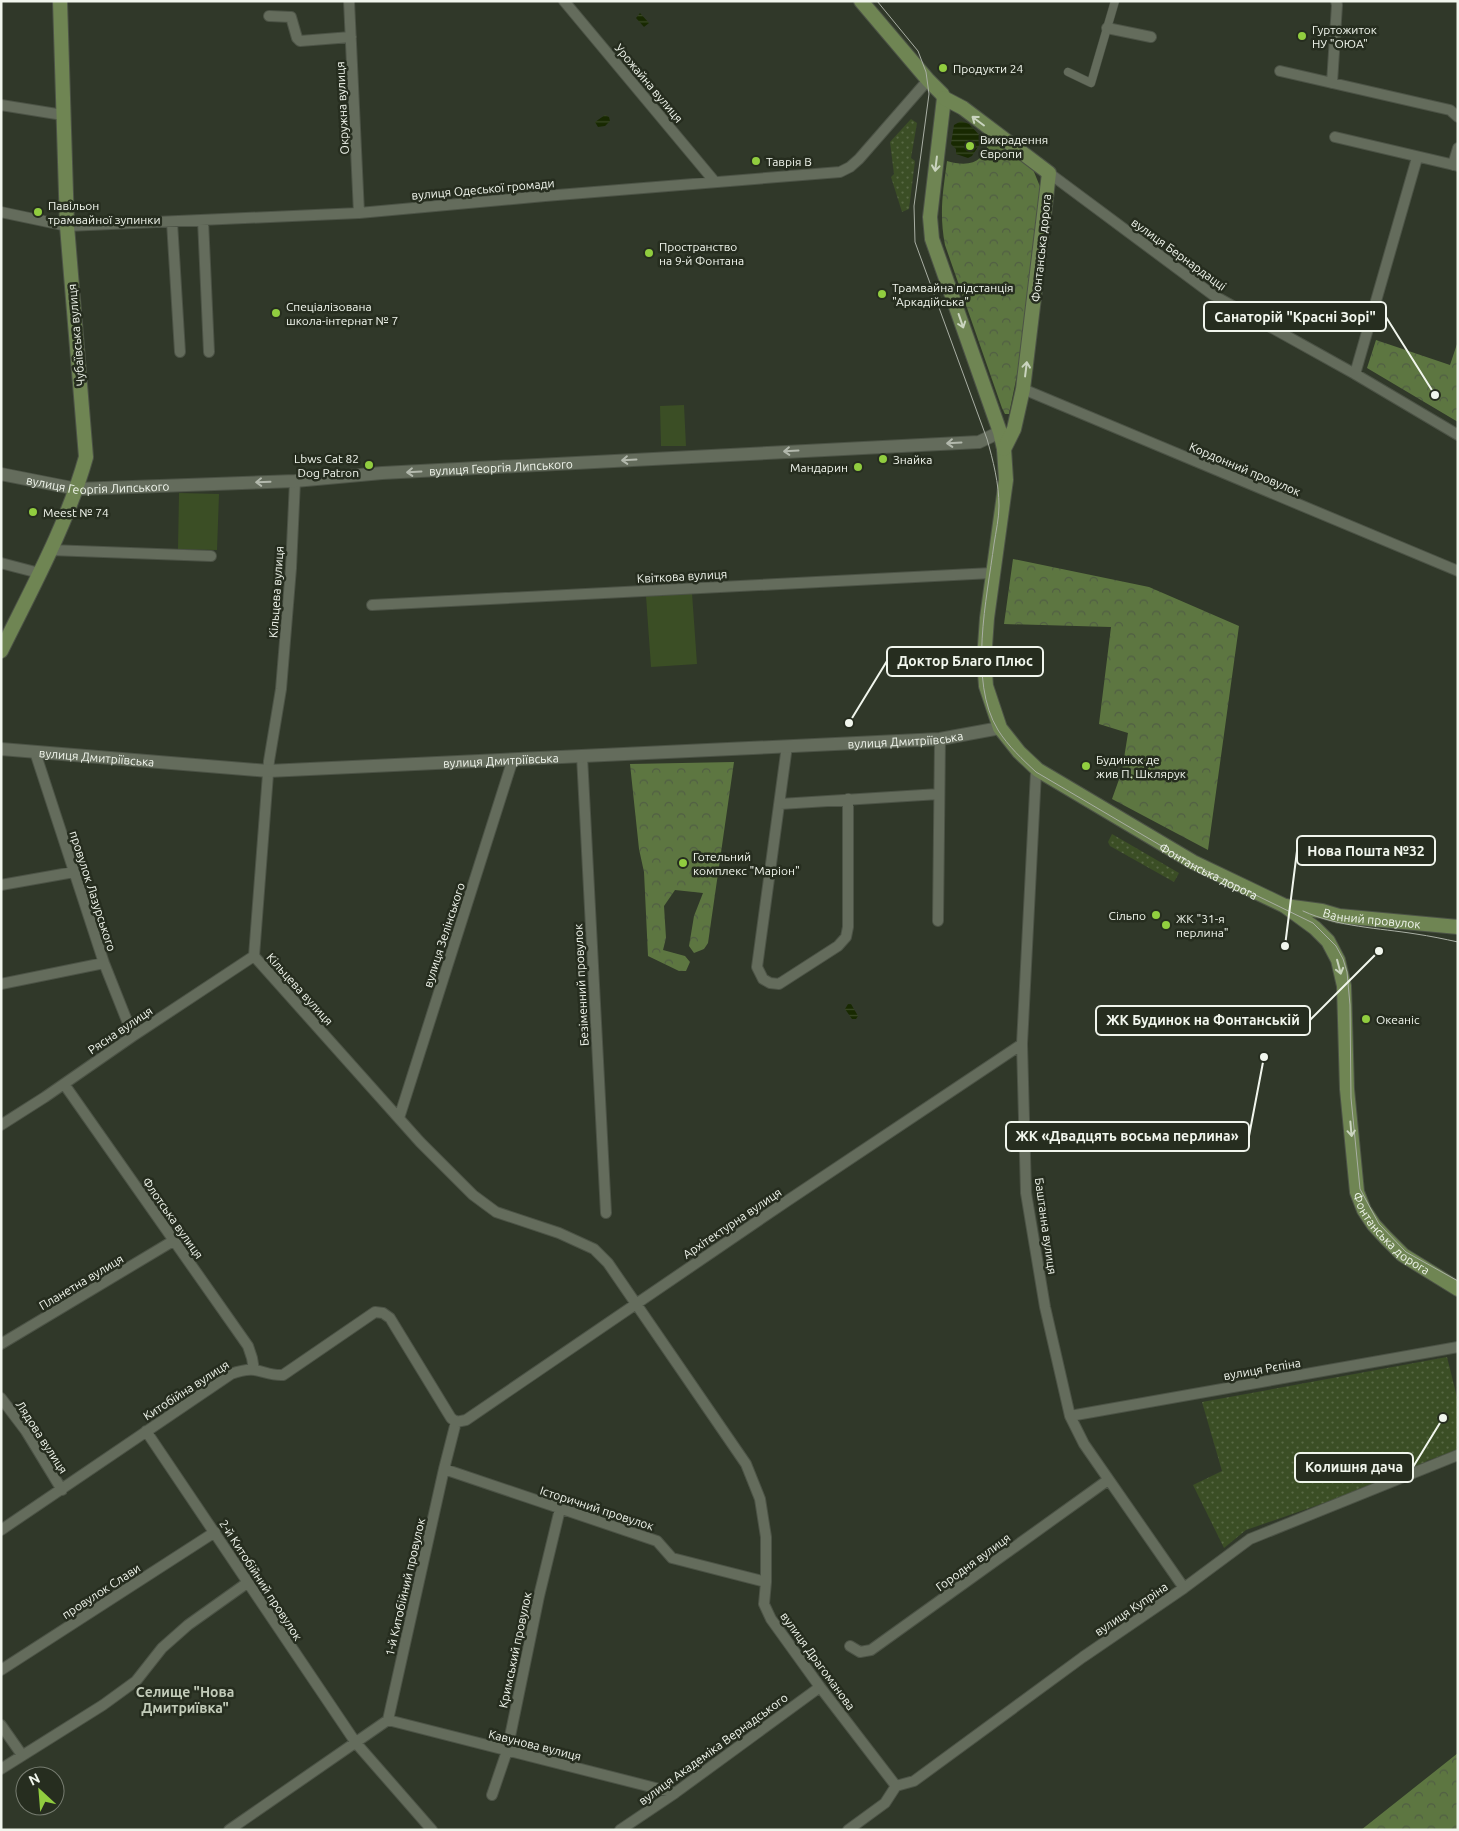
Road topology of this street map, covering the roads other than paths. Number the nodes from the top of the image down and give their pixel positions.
1 (60, 1) edge
2 (349, 1) edge
3 (564, 1) edge
4 (861, 1) edge
5 (1115, 1) edge
6 (1336, 1) edge
7 (269, 16) dead end
8 (1107, 28) junction
9 (351, 37) junction
10 (1151, 37) dead end
11 (1280, 71) dead end
12 (1068, 72) dead end
13 (928, 80) junction
14 (1332, 83) junction
15 (944, 98) junction
16 (1, 106) edge
17 (63, 115) junction
18 (1458, 117) edge
19 (1335, 138) dead end
20 (1458, 148) edge
21 (1417, 158) junction
22 (1456, 166) edge
23 (1049, 173) junction
24 (715, 182) junction
25 (1, 212) edge
26 (359, 213) junction
27 (203, 220) junction
28 (172, 222) junction
29 (67, 226) junction
30 (180, 352) dead end
31 (209, 352) dead end
32 (1355, 374) junction
33 (1024, 389) junction
34 (998, 427) junction
35 (1014, 429) junction
36 (1458, 435) edge
37 (1004, 449) junction
38 (1, 474) edge
39 (295, 481) junction
40 (77, 489) junction
41 (50, 550) junction
42 (211, 556) dead end
43 (1, 563) edge
44 (1458, 571) edge
45 (38, 573) junction
46 (992, 573) junction
47 (372, 605) dead end
48 (1, 651) edge
49 (1000, 728) junction
50 (940, 739) junction
51 (788, 746) junction
52 (1, 749) edge
53 (35, 752) junction
54 (582, 756) junction
55 (513, 759) junction
56 (1038, 770) junction
57 (268, 771) junction
58 (939, 794) junction
59 (848, 799) junction
60 (780, 804) junction
61 (74, 872) junction
62 (1, 885) edge
63 (1285, 906) junction
64 (1339, 916) junction
65 (938, 921) dead end
66 (1458, 927) edge
67 (1322, 936) junction
68 (254, 956) junction
69 (104, 964) junction
70 (2, 981) edge
71 (133, 1036) junction
72 (1022, 1044) junction
73 (64, 1084) junction
74 (400, 1118) junction
75 (1, 1125) edge
76 (606, 1213) dead end
77 (173, 1241) junction
78 (1458, 1288) edge
79 (636, 1304) junction
80 (1, 1344) edge
81 (1458, 1346) edge
82 (254, 1370) junction
83 (1, 1398) edge
84 (1070, 1416) junction
85 (456, 1422) junction
86 (146, 1431) junction
87 (1458, 1456) edge
88 (444, 1469) junction
89 (1108, 1480) junction
90 (62, 1490) junction
91 (560, 1510) junction
92 (1, 1530) edge
93 (215, 1532) junction
94 (766, 1537) junction
95 (774, 1547) dead end
96 (766, 1582) junction
97 (247, 1583) junction
98 (1184, 1588) junction
99 (850, 1646) dead end
100 (1, 1670) edge
101 (820, 1687) junction
102 (388, 1720) junction
103 (1, 1725) edge
104 (356, 1744) junction
105 (507, 1751) junction
106 (22, 1755) junction
107 (1, 1769) edge
108 (896, 1786) junction
109 (675, 1793) junction
110 (492, 1795) dead end
111 (229, 1830) edge
112 (432, 1830) edge
113 (620, 1830) edge
114 (848, 1830) edge

1 - 17 main road, Чубаївська вулиця
2 - 9 street, Окружна вулиця
3 - 24 street, Урожайна вулиця
4 - 13 main road
5 - 8 street
6 - 14 street
7 - 9 street
8 - 10 street
8 - 12 street
9 - 26 street, Окружна вулиця
11 - 14 street
13 - 15 main road
13 - 24 street, вулиця Одеської громади
14 - 18 street
23 -> 15 main road
15 -> 34 main road, Фонтанська дорога
16 - 17 street
17 - 29 main road, Чубаївська вулиця
19 - 21 street
20 - 22 street
21 - 22 street
21 - 32 street
23 - 32 street, вулиця Бернардацці
33 -> 23 main road, Фонтанська дорога
24 - 26 street, вулиця Одеської громади
25 - 29 street, вулиця Одеської громади
26 - 27 street, вулиця Одеської громади
27 - 28 street, вулиця Одеської громади
27 - 31 street
28 - 29 street, вулиця Одеської громади
28 - 30 street
29 - 40 main road, Чубаївська вулиця
32 - 36 street, вулиця Бернардацці
33 - 35 main road, Фонтанська дорога
33 - 44 street, Кордонний провулок
34 - 35 main road
34 - 37 main road, Фонтанська дорога
34 -> 39 street, вулиця Георгія Липського
35 - 37 main road, Фонтанська дорога
37 - 46 main road, Фонтанська дорога
38 - 40 street, вулиця Георгія Липського
39 -> 40 street, вулиця Георгія Липського
39 - 57 street, Кільцева вулиця
40 - 41 main road, Чубаївська вулиця
41 - 42 street
41 - 45 main road, Чубаївська вулиця
43 - 45 street
45 - 48 main road, Чубаївська вулиця
46 - 47 street, Квіткова вулиця
46 - 49 main road, Фонтанська дорога
49 - 50 street, вулиця Дмитріївська
49 - 56 main road, Фонтанська дорога
50 - 51 street, вулиця Дмитріївська
50 - 58 street
51 - 54 street, вулиця Дмитріївська
51 - 60 street
52 - 53 street, вулиця Дмитріївська
53 - 57 street, вулиця Дмитріївська
53 - 61 street, провулок Лазурського
54 - 55 street, вулиця Дмитріївська
54 - 76 street, Безіменний провулок
55 - 57 street, вулиця Дмитріївська
55 - 74 street, вулиця Зелінського
56 - 63 main road, Фонтанська дорога
56 - 72 street, Баштанна вулиця
57 - 68 street, Кільцева вулиця
58 - 59 street
58 - 65 street
59 - 60 street
59 - 60 street
61 - 62 street
61 - 69 street, провулок Лазурського
63 - 64 main road, Ванний провулок
63 - 67 main road, Фонтанська дорога
64 - 66 main road, Ванний провулок
64 - 67 main road
67 -> 78 main road, Фонтанська дорога
68 - 71 street, Рясна вулиця
68 - 74 street, Кільцева вулиця
69 - 70 street
69 - 71 street, провулок Лазурського
71 - 73 street, Рясна вулиця
72 - 79 street, Архітектурна вулиця
72 - 84 street, Баштанна вулиця
73 - 75 street, Рясна вулиця
73 - 77 street, Флотська вулиця
74 - 79 street, Кільцева вулиця
77 - 80 street, Планетна вулиця
77 - 82 street, Флотська вулиця
79 - 85 street, Архітектурна вулиця
79 - 94 street, вулиця Драгоманова
81 - 84 street, вулиця Рєпіна
82 - 85 street, Китобійна вулиця
82 - 86 street, Китобійна вулиця
83 - 90 street, Лядова вулиця
84 - 89 street, Баштанна вулиця
85 - 88 street, 1-й Китобійний провулок
86 - 90 street, Китобійна вулиця
86 - 93 street, 2-й Китобійний провулок
87 - 98 street, вулиця Купріна
88 - 91 street, Історичний провулок
88 - 102 street, 1-й Китобійний провулок
89 - 98 street, Баштанна вулиця
89 - 99 street, Городня вулиця
90 - 92 street, Китобійна вулиця
91 - 96 street, Історичний провулок
91 - 105 street, Кримський провулок
93 - 97 street, 2-й Китобійний провулок
93 - 100 street, провулок Слави
94 - 95 street
94 - 96 street, вулиця Драгоманова
96 - 101 street, вулиця Драгоманова
97 - 104 street, 2-й Китобійний провулок
97 - 106 street
98 - 108 street, вулиця Купріна
101 - 108 street, вулиця Драгоманова
101 - 109 street, вулиця Академіка Вернадського
102 - 104 street
102 - 105 street, Кавунова вулиця
103 - 106 street
104 - 111 street
104 - 112 street, 2-й Китобійний провулок
105 - 109 street, Кавунова вулиця
105 - 110 street, Кримський провулок
106 - 107 street
108 - 114 street
109 - 113 street, вулиця Академіка Вернадського

